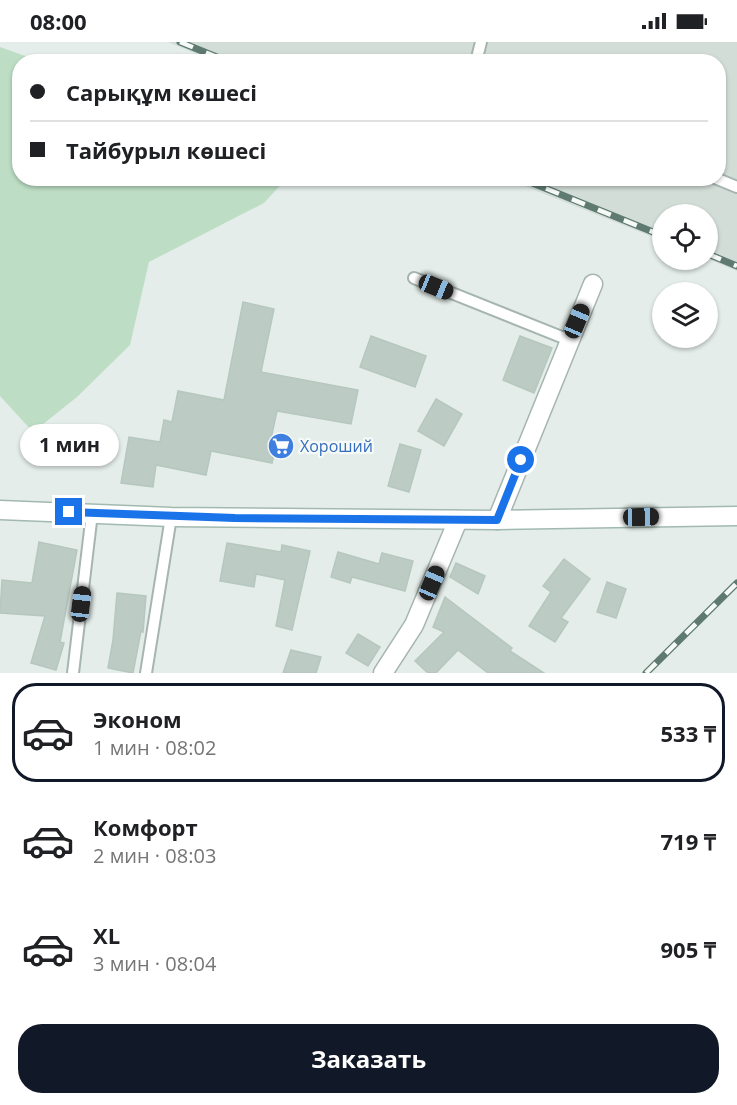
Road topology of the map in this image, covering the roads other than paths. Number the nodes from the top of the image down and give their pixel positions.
1 (414, 278) dead end
2 (593, 284) dead end
3 (569, 340) junction
4 (0, 510) edge
5 (92, 513) junction
6 (171, 516) junction
7 (737, 516) edge
8 (458, 520) junction
9 (497, 520) junction
10 (73, 673) edge
11 (146, 673) edge
12 (383, 673) edge

1 - 3 lane
2 - 3 main road
3 - 9 main road
4 - 5 main road
5 - 6 main road
5 - 10 lane
6 - 8 main road
6 - 11 lane
7 - 9 main road
8 - 9 main road
8 - 12 main road

